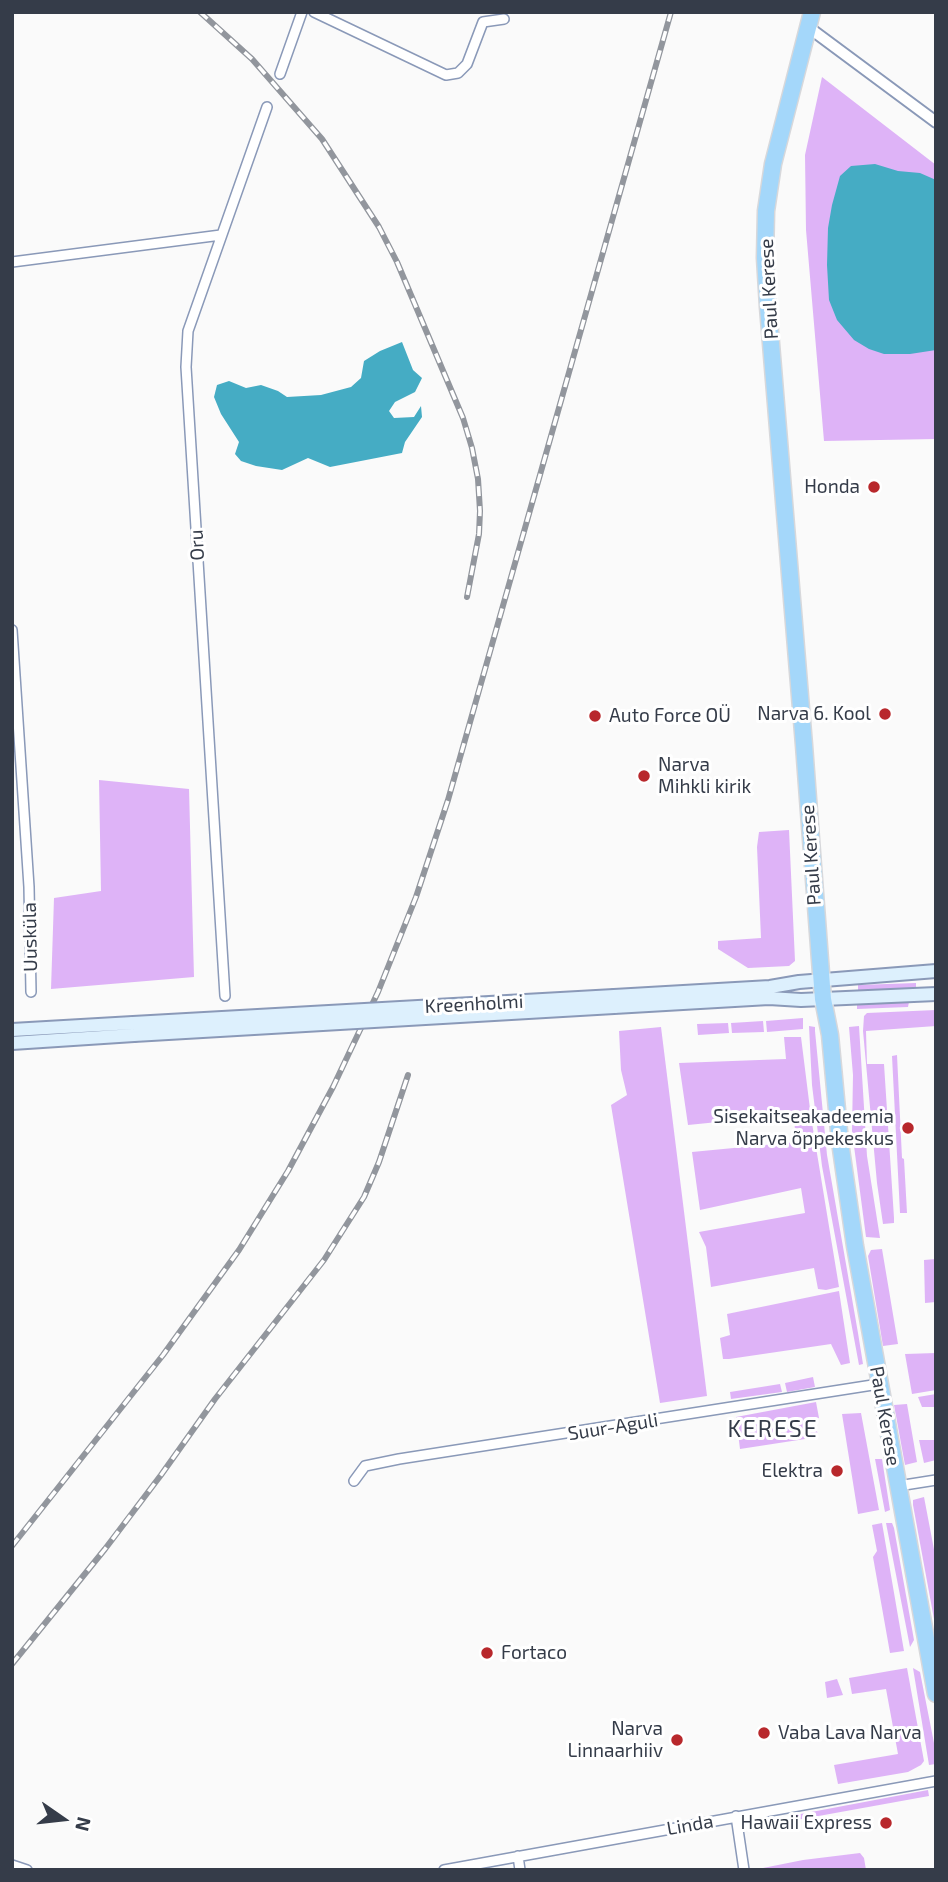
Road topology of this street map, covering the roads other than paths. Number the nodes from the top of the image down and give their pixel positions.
1 (302, 12) edge
2 (314, 12) edge
3 (504, 19) dead end
4 (810, 20) edge
5 (280, 74) dead end
6 (267, 107) dead end
7 (936, 122) edge
8 (221, 235) junction
9 (12, 262) edge
10 (12, 630) edge
11 (936, 971) edge
12 (822, 980) junction
13 (31, 992) dead end
14 (936, 993) edge
15 (225, 996) dead end
16 (823, 999) junction
17 (614, 1001) junction
18 (133, 1029) junction
19 (12, 1030) edge
20 (12, 1043) edge
21 (879, 1384) junction
22 (936, 1480) edge
23 (354, 1481) dead end
24 (898, 1486) junction
25 (936, 1694) edge
26 (936, 1781) edge
27 (736, 1816) junction
28 (518, 1856) junction
29 (12, 1865) edge
30 (27, 1870) edge
31 (444, 1870) edge
32 (520, 1870) edge
33 (744, 1870) edge

1 - 5 street
2 - 3 street
4 - 7 street
4 - 12 highway, Paul Kerese
6 - 8 street, Oru
8 - 9 street
8 - 15 street, Oru
10 - 13 street, Uusküla
11 - 12 main road, Kreenholmi
12 - 16 highway, Paul Kerese
12 - 17 main road, Kreenholmi
14 - 16 main road, Kreenholmi
16 - 17 main road, Kreenholmi
16 - 21 highway, Paul Kerese
17 - 18 main road, Kreenholmi, bridge
18 - 19 main road, Kreenholmi
18 - 20 main road, Kreenholmi
21 - 23 street, Suur-Aguli
21 - 24 highway, Paul Kerese
22 - 24 street
24 - 25 highway, Paul Kerese
26 - 27 street, Linda
27 - 28 street, Linda
27 - 33 street
28 - 31 street, Linda
28 - 32 street
29 - 30 street

